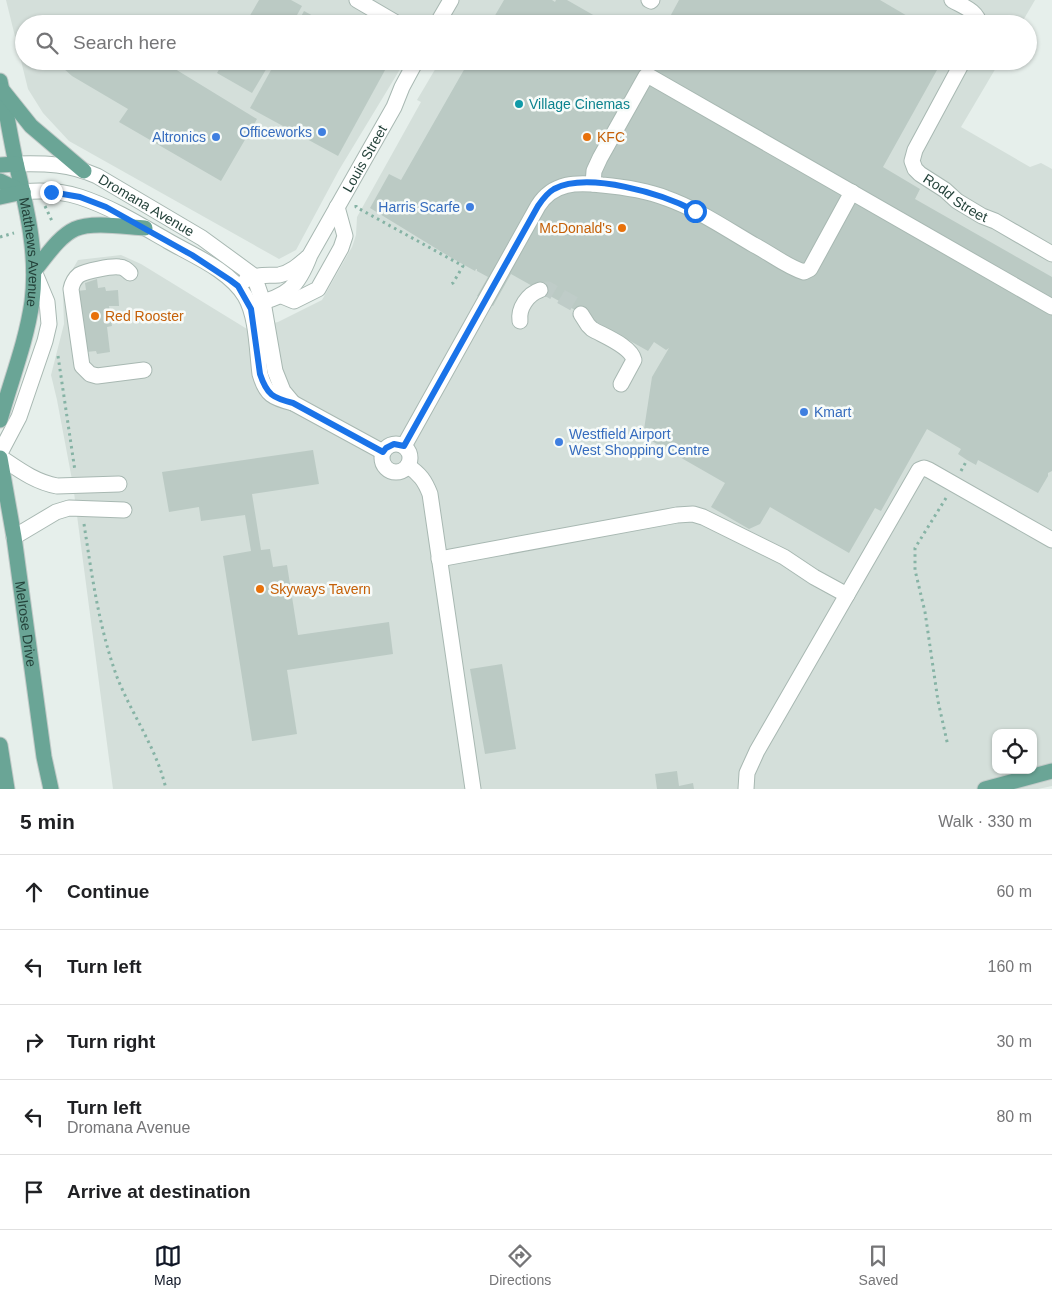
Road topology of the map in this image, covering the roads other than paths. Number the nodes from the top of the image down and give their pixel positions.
1 (357, 0) edge
2 (451, 0) edge
3 (952, 0) edge
4 (383, 15) edge
5 (443, 15) edge
6 (976, 15) edge
7 (411, 70) edge
8 (958, 70) edge
9 (1, 86) edge
10 (16, 164) junction
11 (0, 165) edge
12 (84, 171) junction
13 (0, 181) edge
14 (593, 184) junction
15 (23, 192) junction
16 (852, 192) junction
17 (0, 197) edge
18 (337, 207) junction
19 (145, 228) junction
20 (1052, 254) edge
21 (310, 255) junction
22 (34, 271) junction
23 (130, 273) dead end
24 (254, 276) junction
25 (238, 286) junction
26 (540, 290) dead end
27 (288, 298) junction
28 (256, 303) junction
29 (1052, 307) edge
30 (582, 314) tunnel mouth
31 (520, 320) dead end
32 (144, 370) dead end
33 (621, 384) dead end
34 (0, 420) edge
35 (404, 446) junction
36 (383, 452) junction
37 (0, 453) edge
38 (0, 458) edge
39 (408, 466) junction
40 (119, 484) dead end
41 (124, 510) dead end
42 (14, 537) junction
43 (1052, 540) edge
44 (439, 559) junction
45 (847, 595) junction
46 (0, 744) edge
47 (1052, 771) edge
48 (7, 789) edge
49 (51, 789) edge
50 (473, 789) edge
51 (746, 789) edge
52 (985, 789) edge

1 - 4 street
2 - 5 street
3 - 6 street
7 - 18 street, Louis Street
8 - 20 street, Rodd Street
9 - 10 main road, Matthews Avenue
9 - 12 main road
10 - 11 main road, Dromana Avenue
10 - 12 street, Dromana Avenue
10 - 15 main road, Matthews Avenue
12 - 24 street, Dromana Avenue
13 - 15 main road
14 - 16 street
14 - 16 street
14 - 35 street
15 - 17 main road, Dromana Avenue
15 - 19 street, Dromana Avenue
15 - 22 main road, Matthews Avenue
16 - 29 street
18 - 21 street, Louis Street
18 - 27 street
19 - 22 main road
19 - 25 street, Dromana Avenue
21 - 24 street, Louis Street
21 - 27 street, Louis Street
22 - 34 main road, Matthews Avenue
22 - 37 street
23 - 32 street
24 - 25 street, Louis Street
24 - 28 street
25 - 28 street, Dromana Avenue
26 - 31 street
27 - 28 street, Louis Street
28 - 36 street
30 - 33 street
35 - 36 street
35 - 39 street
36 - 39 street
38 - 40 street
38 - 42 main road, Melrose Drive
39 - 44 street
41 - 42 street
42 - 49 main road, Melrose Drive
43 - 45 street
44 - 45 street
44 - 50 street
45 - 51 street
46 - 48 main road
47 - 52 main road

